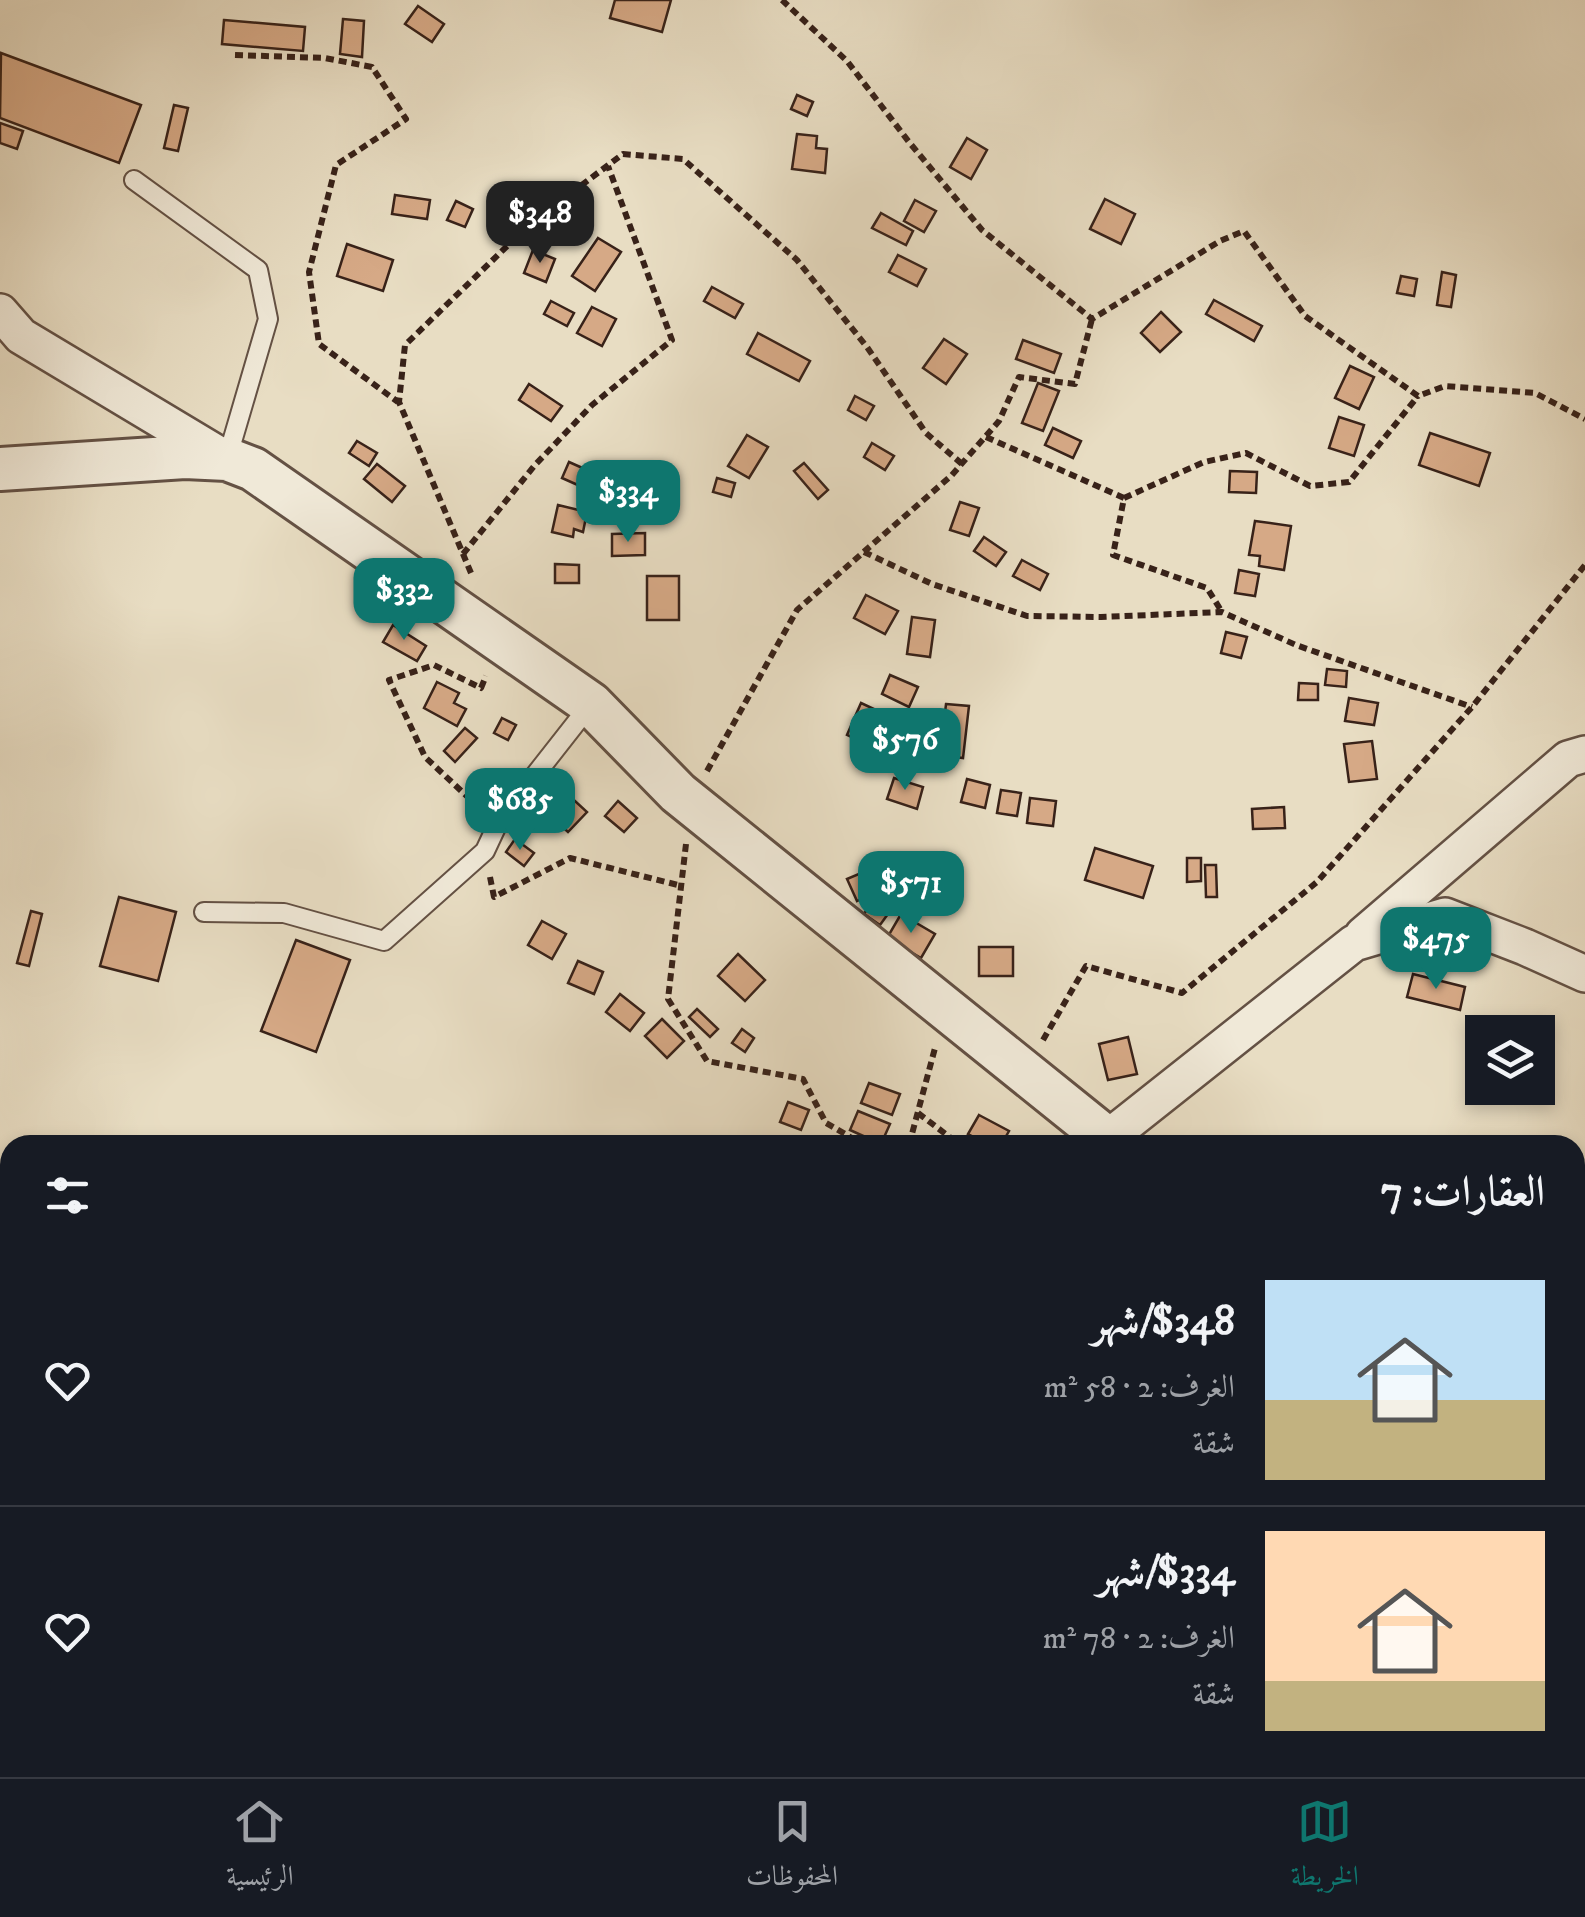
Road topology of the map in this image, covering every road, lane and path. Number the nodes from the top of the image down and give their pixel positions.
1 (782, 0) edge
2 (235, 55) dead end
3 (608, 166) junction
4 (134, 180) dead end
5 (0, 312) edge
6 (1092, 319) junction
7 (1418, 396) junction
8 (399, 402) junction
9 (1585, 419) edge
10 (986, 437) junction
11 (227, 459) junction
12 (962, 464) junction
13 (0, 468) edge
14 (1124, 498) junction
15 (864, 552) junction
16 (464, 554) junction
17 (1585, 565) edge
18 (1222, 612) junction
19 (501, 642) junction
20 (591, 704) junction
21 (1472, 706) junction
22 (1585, 754) edge
23 (690, 802) junction
24 (204, 912) dead end
25 (1354, 942) junction
26 (1585, 974) edge
27 (946, 1008) junction
28 (1025, 1072) junction
29 (918, 1113) junction
30 (847, 1135) edge
31 (912, 1135) edge
32 (947, 1135) edge
33 (1103, 1135) edge
34 (1120, 1135) edge

1 - 6 path
2 - 8 path
3 - 8 path
3 - 12 path
3 - 16 path
4 - 11 lane
5 - 11 street
6 - 7 path
6 - 10 path
7 - 9 path
7 - 14 path
8 - 16 path
10 - 12 path
10 - 14 path
11 - 13 street
11 - 19 street
12 - 15 path
14 - 18 path
15 - 18 path
15 - 23 path
16 - 19 path
17 - 21 path
18 - 21 path
19 - 20 street
20 - 23 street
20 - 24 lane
21 - 28 path
22 - 25 street
23 - 27 street
23 - 30 path
25 - 26 street
25 - 34 street
27 - 28 street
27 - 29 path
28 - 33 street
29 - 31 path
29 - 32 path

